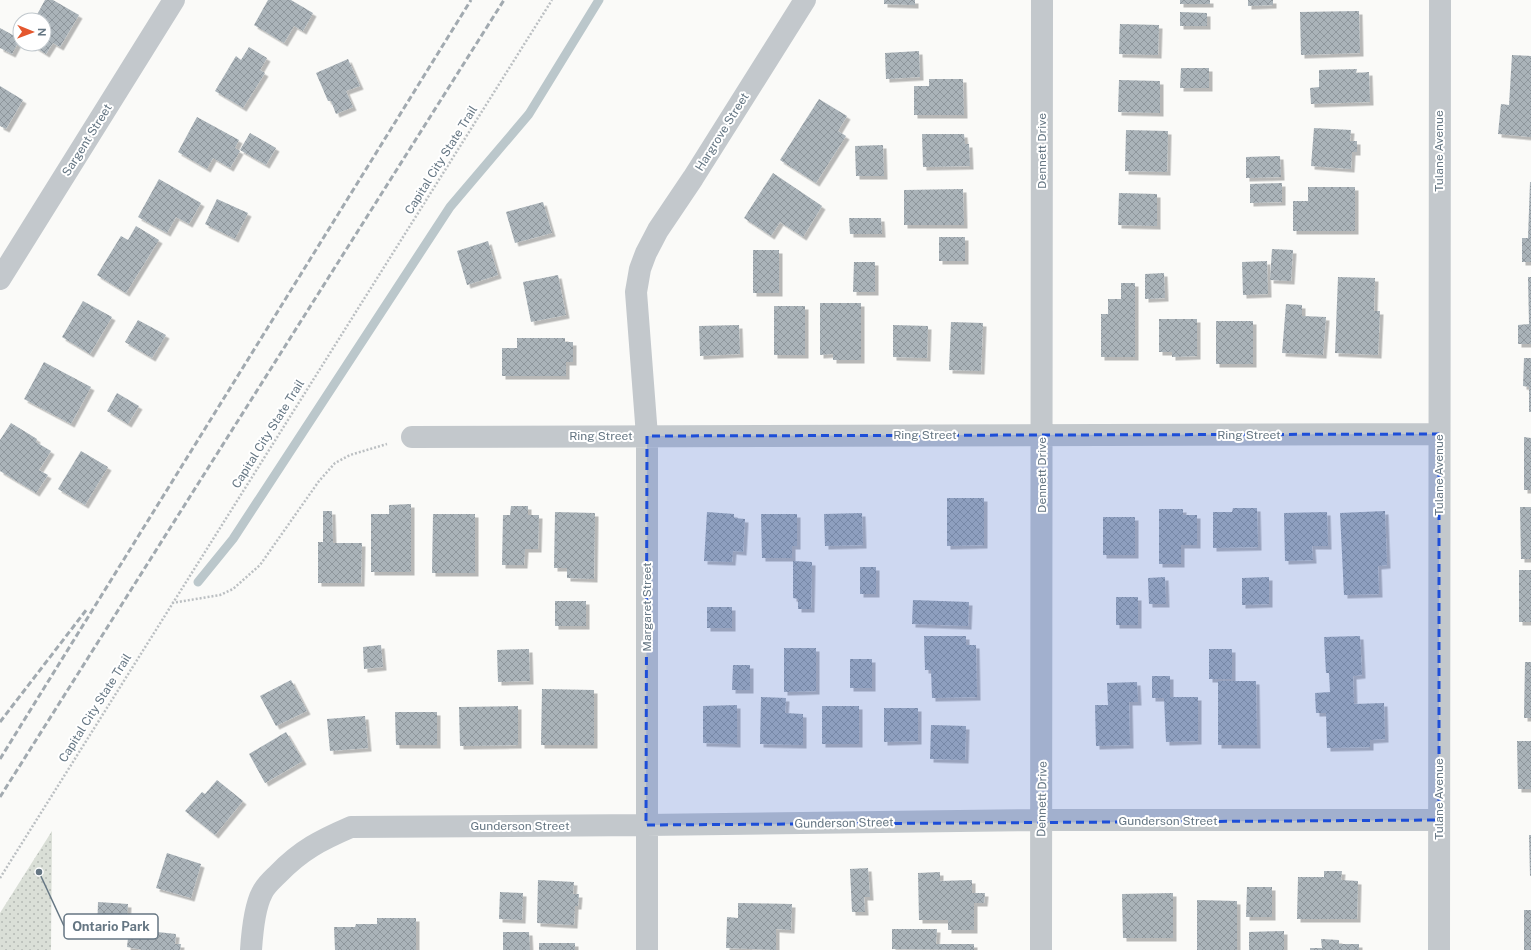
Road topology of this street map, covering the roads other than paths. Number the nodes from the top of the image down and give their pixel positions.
1 (174, 0) edge
2 (805, 0) edge
3 (1042, 0) edge
4 (1440, 0) edge
5 (641, 266) joint
6 (0, 279) edge
7 (1439, 434) junction
8 (1042, 435) junction
9 (647, 436) junction
10 (412, 437) road end
11 (1041, 820) junction
12 (1439, 820) junction
13 (646, 826) junction
14 (251, 950) edge
15 (647, 950) edge
16 (1041, 950) edge
17 (1439, 950) edge

1 - 6 street, Sargent Street
2 - 5 street, Hargrove Street
3 - 8 street, Dennett Drive
4 - 7 street, Tulane Avenue
5 - 9 street, Margaret Street
7 - 8 street, Ring Street
7 - 12 street, Tulane Avenue
8 - 9 street, Ring Street
8 - 11 street, Dennett Drive
9 - 10 street, Ring Street
9 - 13 street, Margaret Street
11 - 12 street, Gunderson Street
11 - 13 street, Gunderson Street
11 - 16 street, Dennett Drive
12 - 17 street, Tulane Avenue
13 - 14 street, Gunderson Street
13 - 15 street, Margaret Street

